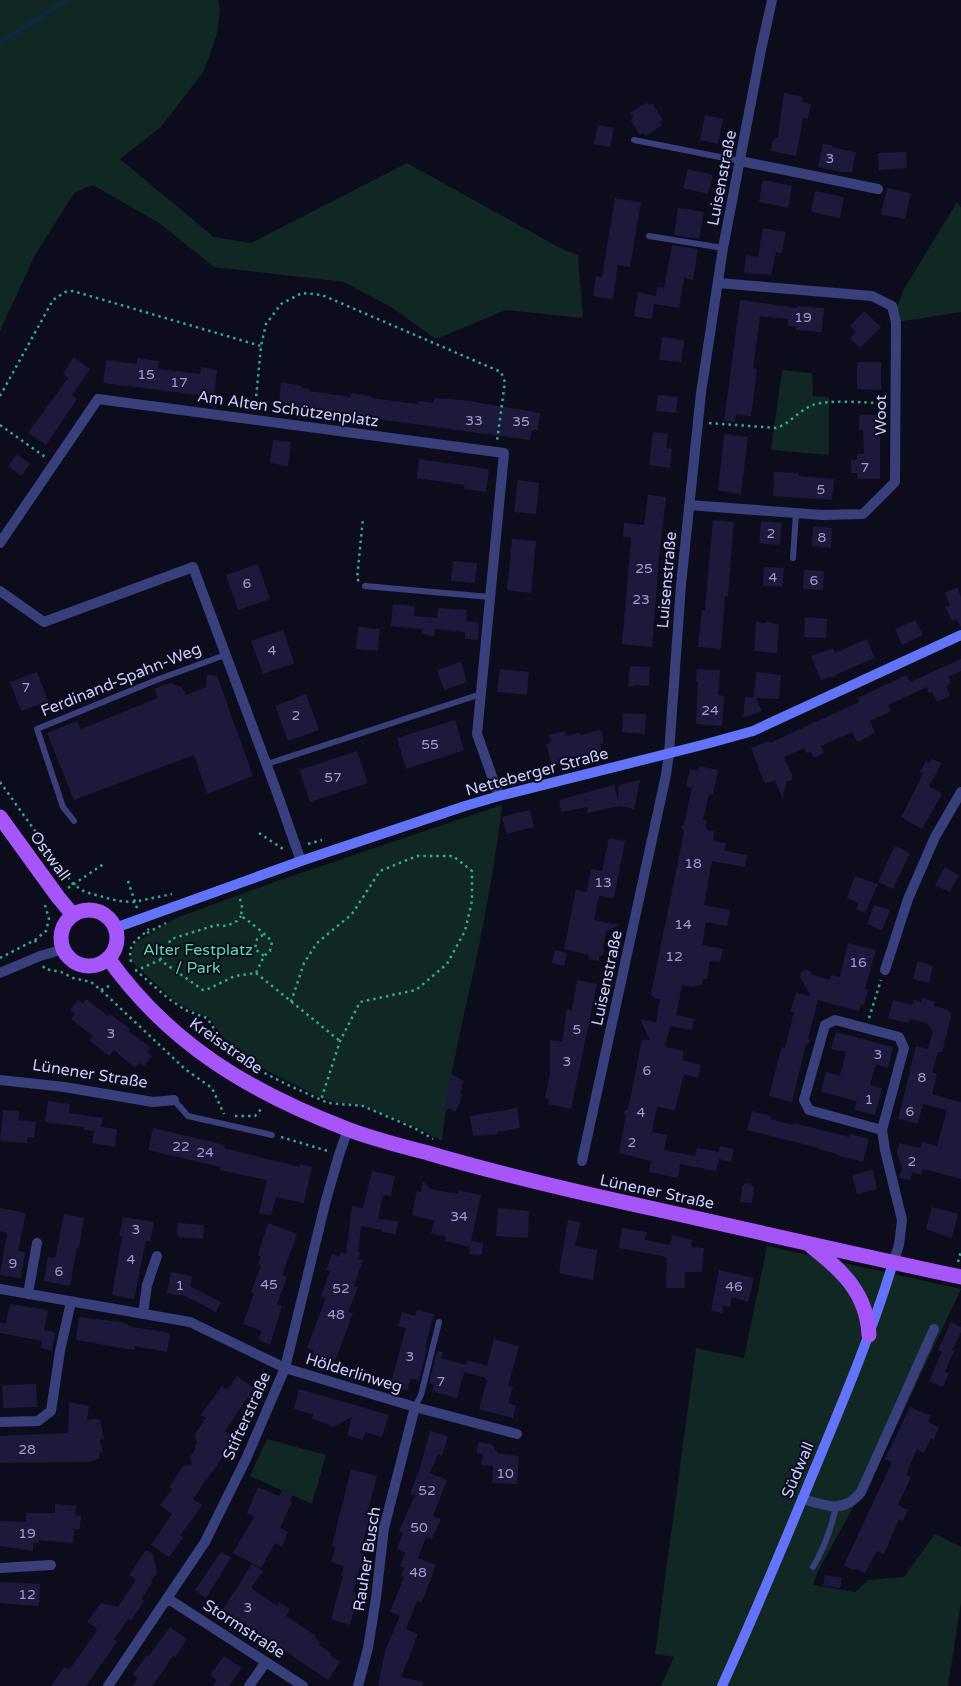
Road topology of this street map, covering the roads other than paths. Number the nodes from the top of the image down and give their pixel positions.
1 (772, 0) edge
2 (634, 140) dead end
3 (740, 161) junction
4 (878, 189) dead end
5 (648, 236) dead end
6 (724, 248) junction
7 (718, 283) junction
8 (688, 504) junction
9 (796, 513) junction
10 (0, 543) edge
11 (793, 558) dead end
12 (365, 586) road end
13 (0, 591) edge
14 (490, 597) junction
15 (961, 635) edge
16 (225, 655) junction
17 (481, 694) junction
18 (670, 753) junction
19 (267, 764) junction
20 (961, 792) edge
21 (499, 796) junction
22 (0, 817) edge
23 (74, 821) dead end
24 (301, 861) junction
25 (73, 915) junction
26 (115, 928) junction
27 (64, 950) junction
28 (108, 958) junction
29 (885, 970) road end
30 (0, 972) edge
31 (0, 1080) edge
32 (174, 1100) joint
33 (348, 1129) junction
34 (882, 1130) junction
35 (272, 1135) road end
36 (582, 1161) dead end
37 (37, 1243) dead end
38 (809, 1244) junction
39 (157, 1256) dead end
40 (893, 1263) junction
41 (961, 1277) edge
42 (0, 1289) edge
43 (28, 1294) junction
44 (71, 1302) junction
45 (143, 1314) junction
46 (439, 1322) dead end
47 (934, 1329) dead end
48 (869, 1335) junction
49 (285, 1368) junction
50 (415, 1407) junction
51 (0, 1422) edge
52 (517, 1434) dead end
53 (802, 1499) junction
54 (836, 1507) junction
55 (50, 1565) dead end
56 (813, 1567) dead end
57 (0, 1568) edge
58 (167, 1598) junction
59 (266, 1662) junction
60 (108, 1686) edge
61 (250, 1686) edge
62 (304, 1686) edge
63 (358, 1686) edge
64 (722, 1686) edge

1 - 3 street, Luisenstraße
2 - 3 lane
3 - 4 street
3 - 6 street, Luisenstraße
5 - 6 lane
6 - 7 street, Luisenstraße
7 - 8 street, Luisenstraße
7 - 9 street, Woot
8 - 9 street, Woot
8 - 18 street, Luisenstraße
9 - 11 lane
10 - 14 street, Am Alten Schützenplatz
12 - 14 lane
13 - 16 street, Ferdinand-Spahn-Weg
14 - 17 street
15 - 18 street, Netteberger Straße
16 - 19 street, Ferdinand-Spahn-Weg
16 - 23 lane, Ferdinand-Spahn-Weg
17 - 19 lane
17 - 21 street
18 - 21 street, Netteberger Straße
18 - 36 street, Luisenstraße
19 - 24 street, Ferdinand-Spahn-Weg
20 - 29 street
21 - 24 street, Netteberger Straße
22 - 25 main road, Ostwall
24 - 26 street, Netteberger Straße
25 - 26 main road
25 - 27 main road
26 - 28 main road
27 - 28 main road
27 - 30 street
28 - 33 main road, Kreisstraße
31 - 32 street, Lünener Straße
32 - 35 lane
33 - 38 main road, Lünener Straße
33 - 49 street, Stifterstraße
34 - 34 street
34 - 40 street
37 - 43 street
38 - 40 main road, Lünener Straße
38 - 48 main road
39 - 45 street
40 - 41 main road, Lünener Straße
40 - 48 street, Südwall
42 - 43 street, Hölderlinweg
43 - 44 street, Hölderlinweg
44 - 45 street, Hölderlinweg
44 - 51 street
45 - 49 street, Hölderlinweg
46 - 50 lane
47 - 54 street
48 - 53 street, Südwall
49 - 50 street, Hölderlinweg
49 - 58 street, Stifterstraße
50 - 52 street, Hölderlinweg
50 - 63 street, Rauher Busch
53 - 54 street
53 - 64 street, Südwall
54 - 56 lane
55 - 57 street
58 - 59 street, Stormstraße
58 - 60 street, Stifterstraße
59 - 61 street
59 - 62 street, Stormstraße

